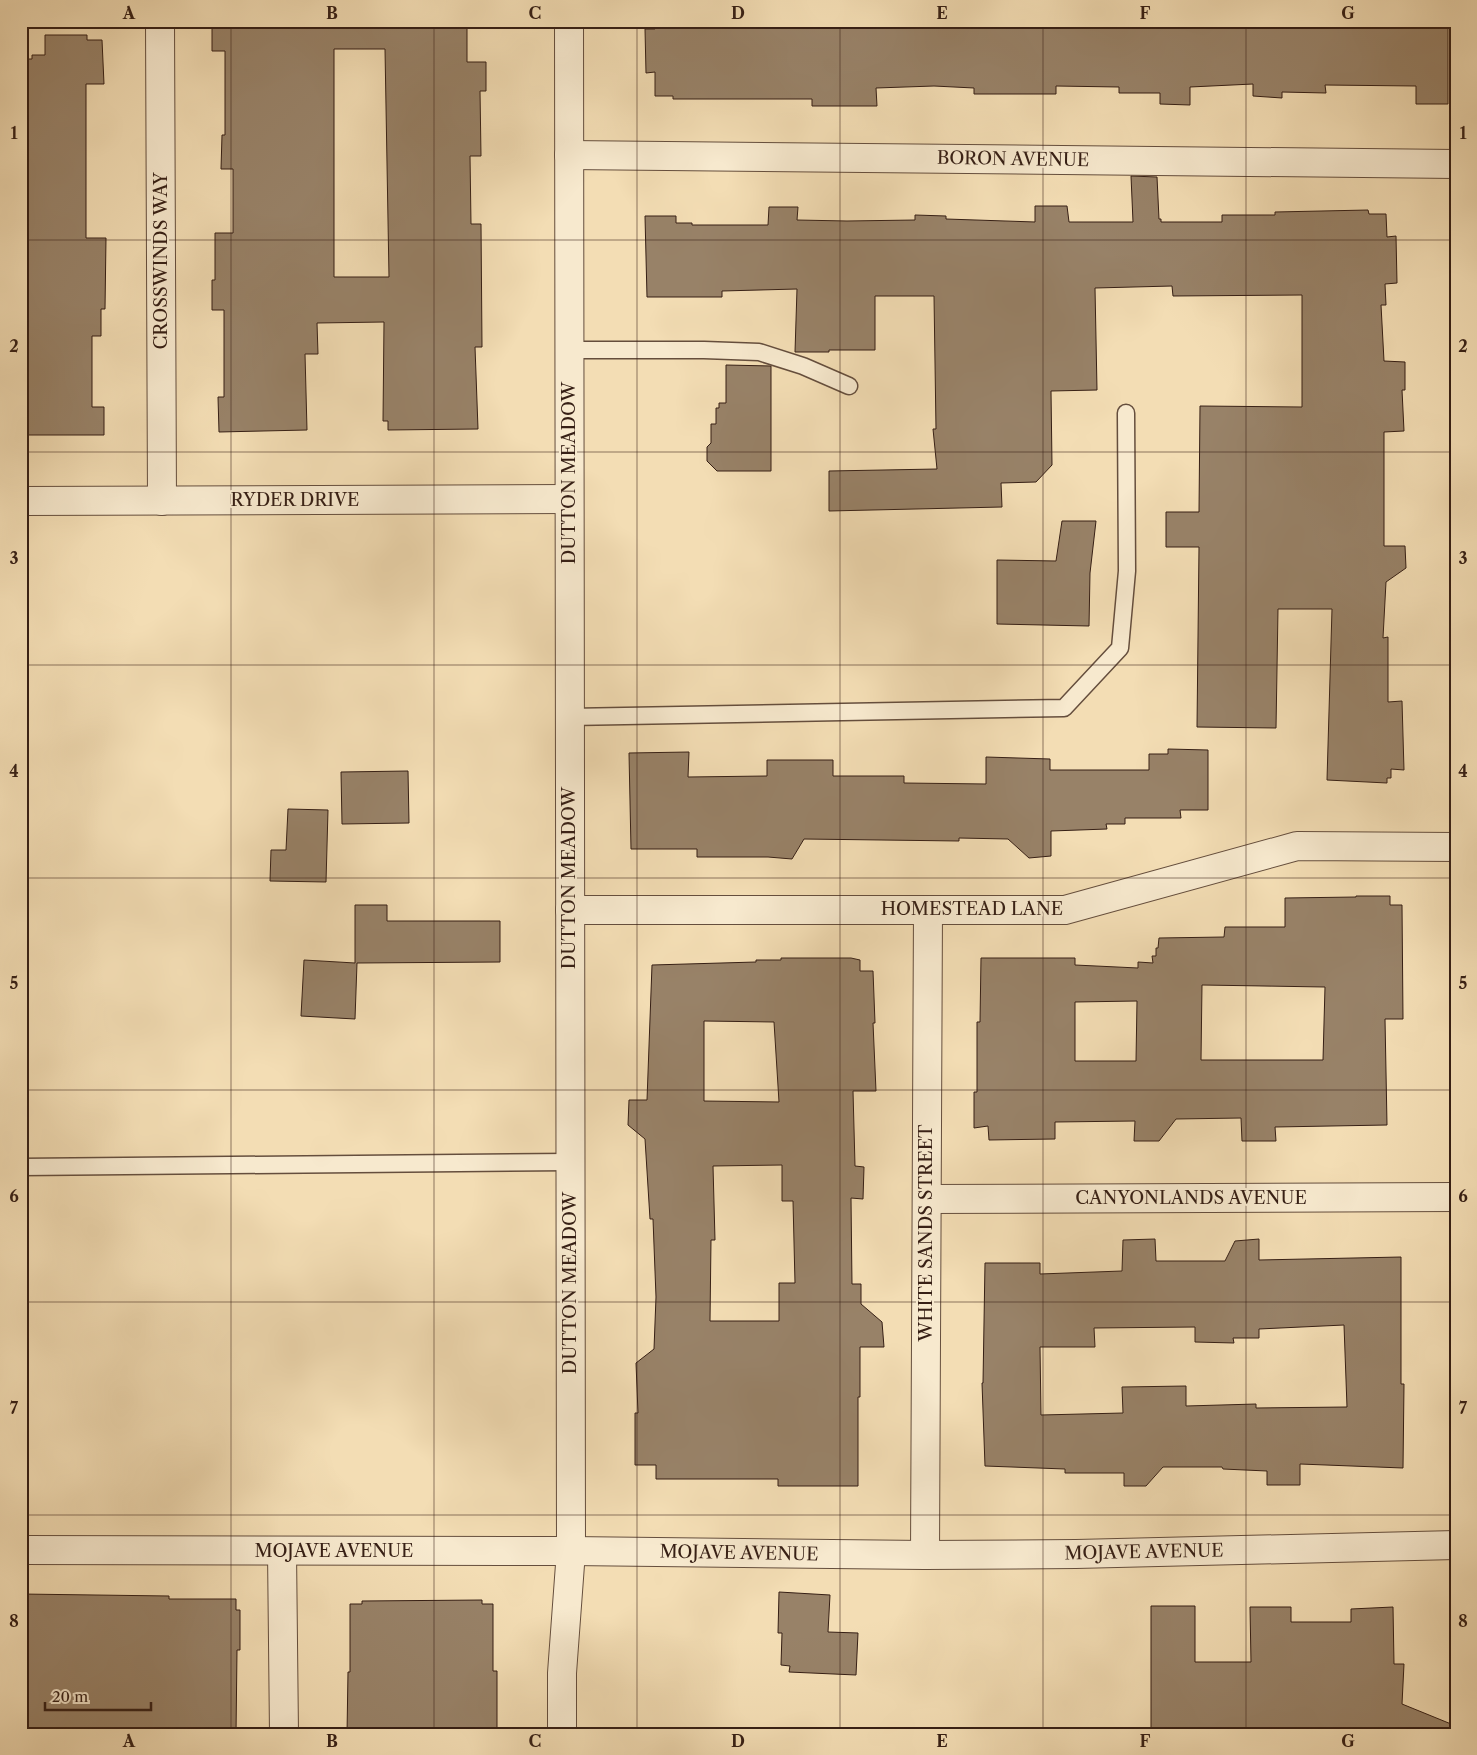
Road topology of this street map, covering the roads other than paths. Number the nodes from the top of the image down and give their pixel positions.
1 (160, 21) edge
2 (569, 21) edge
3 (569, 155) junction
4 (1456, 164) edge
5 (569, 350) junction
6 (849, 386) dead end
7 (1126, 414) dead end
8 (569, 499) junction
9 (21, 501) edge
10 (162, 501) junction
11 (569, 717) junction
12 (1456, 847) edge
13 (570, 910) junction
14 (928, 910) junction
15 (570, 1162) junction
16 (25, 1164) edge
17 (1456, 1197) edge
18 (927, 1198) junction
19 (1456, 1545) edge
20 (21, 1550) edge
21 (282, 1551) junction
22 (571, 1551) junction
23 (925, 1555) junction
24 (284, 1734) edge
25 (562, 1734) edge

1 - 10 street, CROSSWINDS WAY
2 - 3 street, DUTTON MEADOW
3 - 4 street, BORON AVENUE
3 - 5 street, DUTTON MEADOW
5 - 6 lane
5 - 8 street, DUTTON MEADOW
7 - 11 lane
8 - 10 street, RYDER DRIVE
8 - 11 street, DUTTON MEADOW
9 - 10 street, RYDER DRIVE
11 - 13 street, DUTTON MEADOW
12 - 14 street, HOMESTEAD LANE
13 - 14 street, HOMESTEAD LANE
13 - 15 street, DUTTON MEADOW
14 - 18 street, WHITE SANDS STREET
15 - 16 lane
15 - 22 street, DUTTON MEADOW
17 - 18 street, CANYONLANDS AVENUE
18 - 23 street, WHITE SANDS STREET
19 - 23 street, MOJAVE AVENUE
20 - 21 street, MOJAVE AVENUE
21 - 22 street, MOJAVE AVENUE
21 - 24 street
22 - 23 street, MOJAVE AVENUE
22 - 25 street, DUTTON MEADOW

